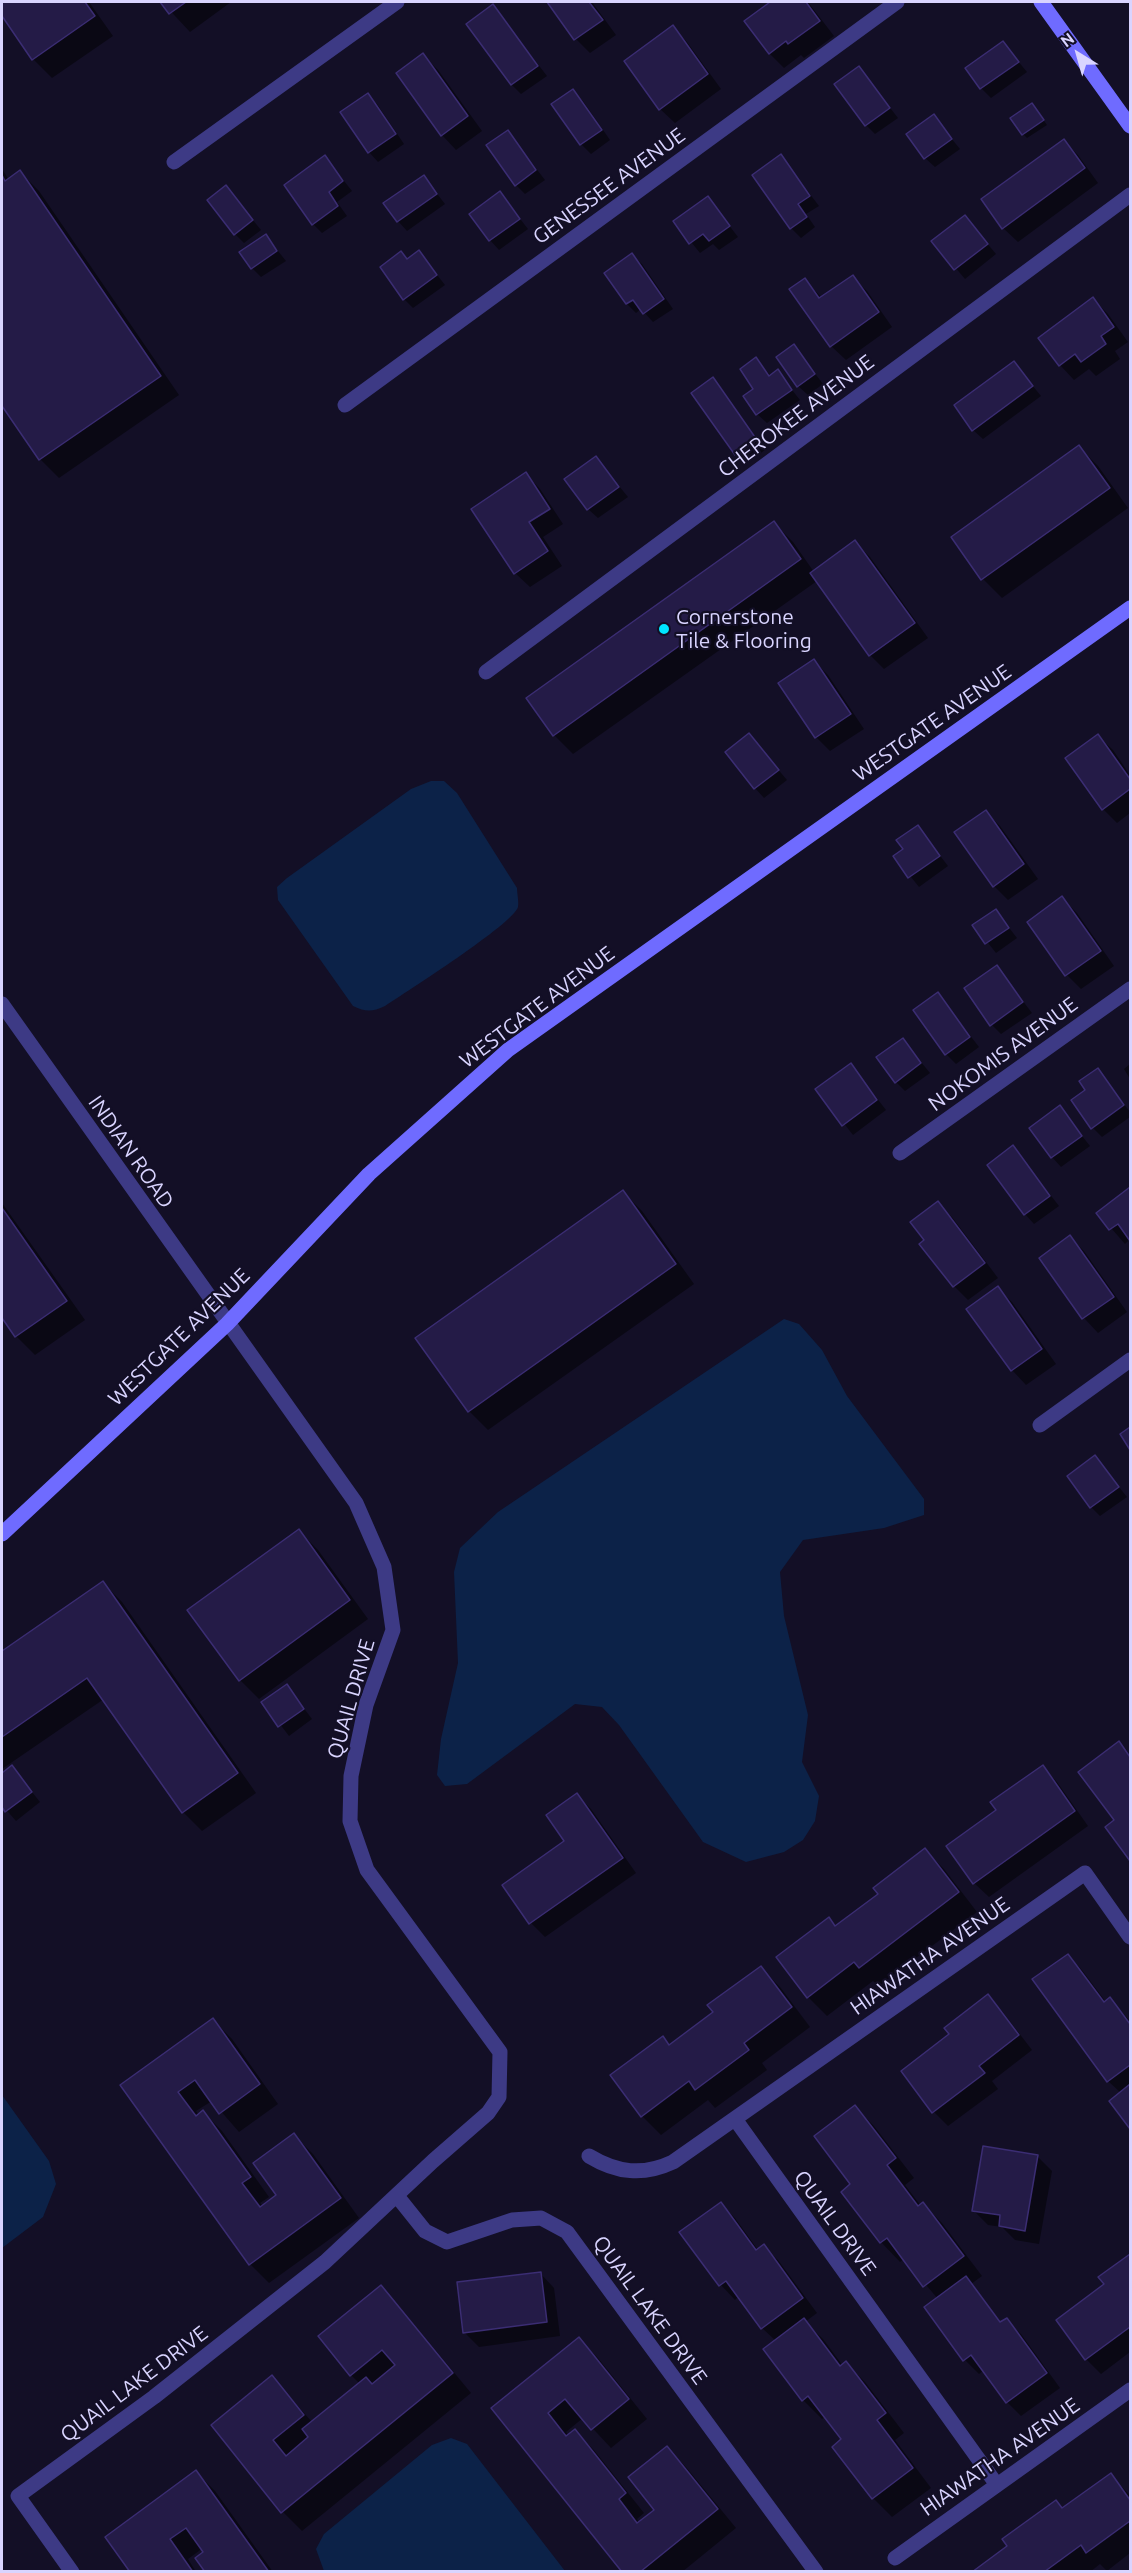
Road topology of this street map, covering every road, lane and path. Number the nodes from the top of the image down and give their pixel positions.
1 (397, 2) edge
2 (897, 2) edge
3 (1041, 2) edge
4 (1131, 126) edge
5 (174, 162) dead end
6 (1131, 195) edge
7 (345, 405) dead end
8 (1131, 608) edge
9 (486, 672) dead end
10 (1131, 989) edge
11 (2, 1004) edge
12 (900, 1153) dead end
13 (227, 1324) junction
14 (1131, 1359) edge
15 (1040, 1425) dead end
16 (2, 1534) edge
17 (1131, 1937) edge
18 (500, 2052) joint
19 (735, 2119) junction
20 (589, 2156) dead end
21 (397, 2196) junction
22 (1131, 2390) edge
23 (998, 2485) junction
24 (895, 2558) dead end
25 (72, 2571) edge
26 (816, 2571) edge

1 - 5 street
2 - 7 street, GENESSEE AVENUE
3 - 4 street
6 - 9 street, CHEROKEE AVENUE
8 - 13 street, WESTGATE AVENUE
10 - 12 street, NOKOMIS AVENUE
11 - 13 street, INDIAN ROAD
13 - 16 street, WESTGATE AVENUE
13 - 18 street, QUAIL DRIVE
14 - 15 street
17 - 19 street, HIAWATHA AVENUE
18 - 21 street, QUAIL LAKE DRIVE
19 - 20 street
19 - 23 street, QUAIL DRIVE
21 - 25 street, QUAIL LAKE DRIVE
21 - 26 street, QUAIL LAKE DRIVE
22 - 23 street, HIAWATHA AVENUE
23 - 24 street, HIAWATHA AVENUE

